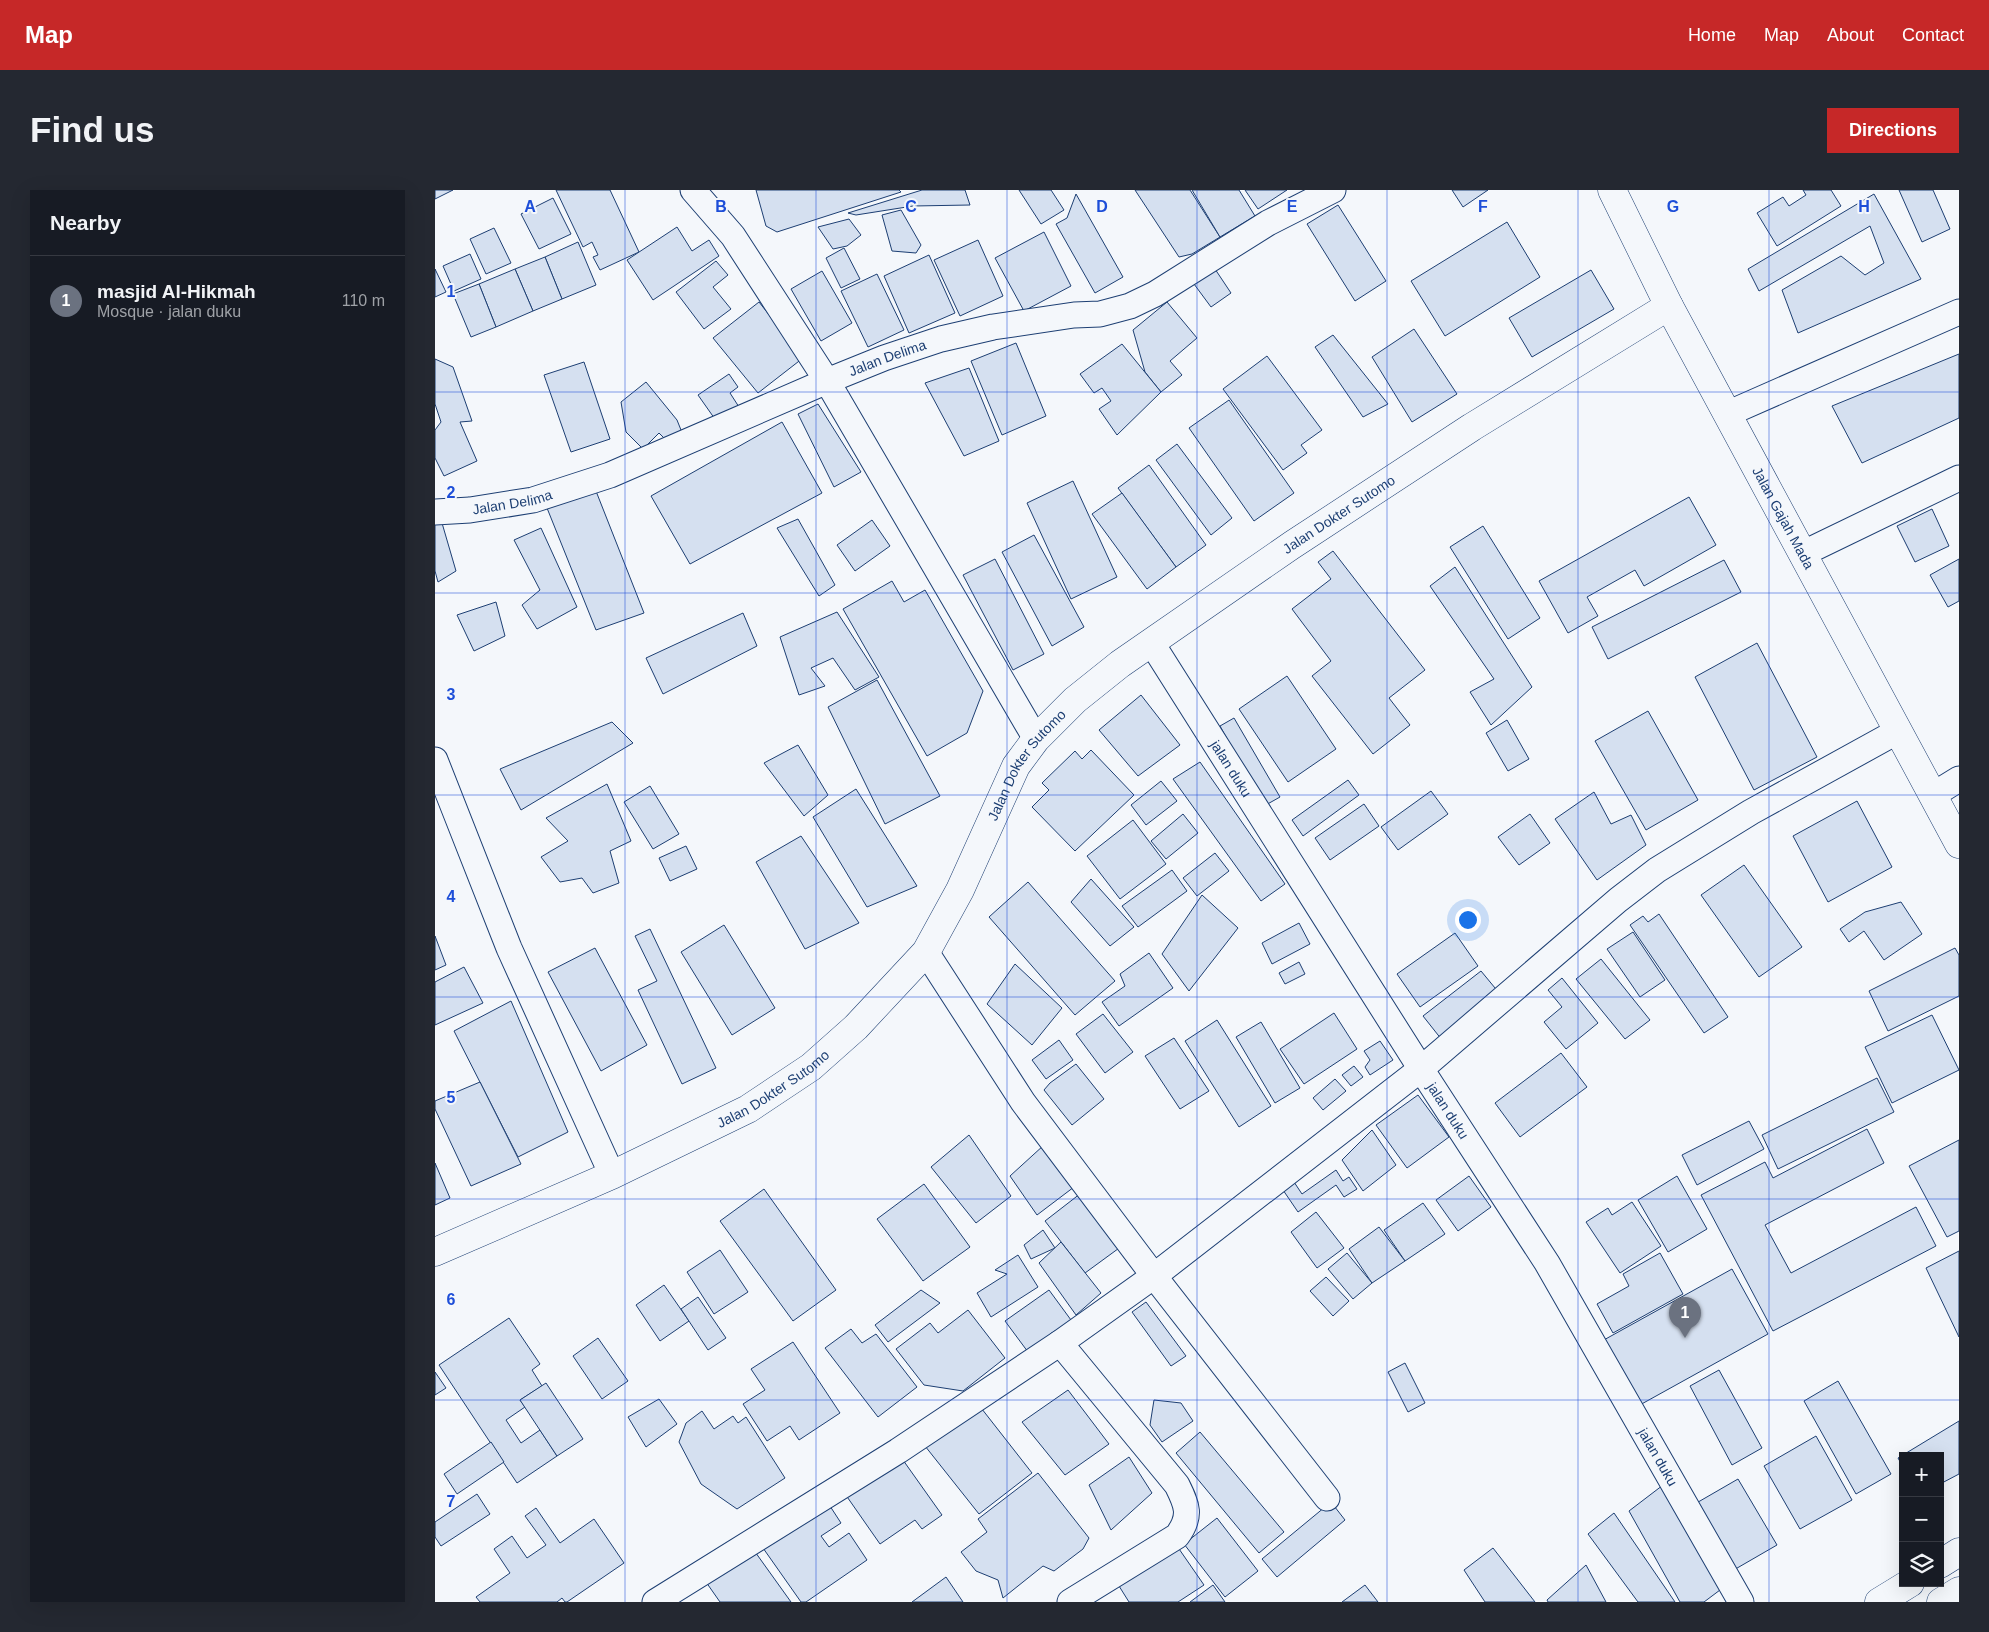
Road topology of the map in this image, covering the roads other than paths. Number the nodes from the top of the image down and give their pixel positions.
1 (693, 190) edge
2 (1333, 190) edge
3 (1611, 190) edge
4 (1669, 306) junction
5 (1959, 312) edge
6 (827, 381) junction
7 (1727, 414) junction
8 (1959, 478) edge
9 (435, 512) edge
10 (1802, 554) junction
11 (1151, 642) junction
12 (1898, 731) junction
13 (1036, 738) junction
14 (435, 760) edge
15 (1959, 779) edge
16 (1933, 795) junction
17 (1959, 844) edge
18 (926, 952) junction
19 (1421, 1070) junction
20 (612, 1175) junction
21 (435, 1252) edge
22 (1154, 1276) junction
23 (1059, 1343) junction
24 (1327, 1498) dead end
25 (1959, 1552) edge
26 (1944, 1561) edge
27 (1903, 1587) edge
28 (1959, 1591) edge
29 (1737, 1595) edge
30 (665, 1599) edge
31 (1069, 1602) edge
32 (1879, 1602) edge
33 (1941, 1602) edge

1 - 6 street
2 - 6 street, Jalan Delima
3 - 4 main road, Jalan Gajah Mada
4 - 7 main road, Jalan Gajah Mada
4 - 11 main road, Jalan Dokter Sutomo
5 - 7 street
6 - 9 street, Jalan Delima
6 - 13 street
7 - 10 main road, Jalan Gajah Mada
8 - 10 street
10 - 12 main road, Jalan Gajah Mada
11 - 13 main road, Jalan Dokter Sutomo
11 - 19 street, jalan duku
12 - 16 main road, Jalan Gajah Mada
12 - 19 street
13 - 18 main road, Jalan Dokter Sutomo
14 - 20 street
15 - 16 street
16 - 17 main road, Jalan Gajah Mada
18 - 20 main road, Jalan Dokter Sutomo
18 - 22 street
19 - 22 street
19 - 29 street, jalan duku
20 - 21 main road, Jalan Dokter Sutomo
22 - 23 street
22 - 24 street
23 - 30 street
23 - 31 street
25 - 26 main road
27 - 32 main road
28 - 33 main road

